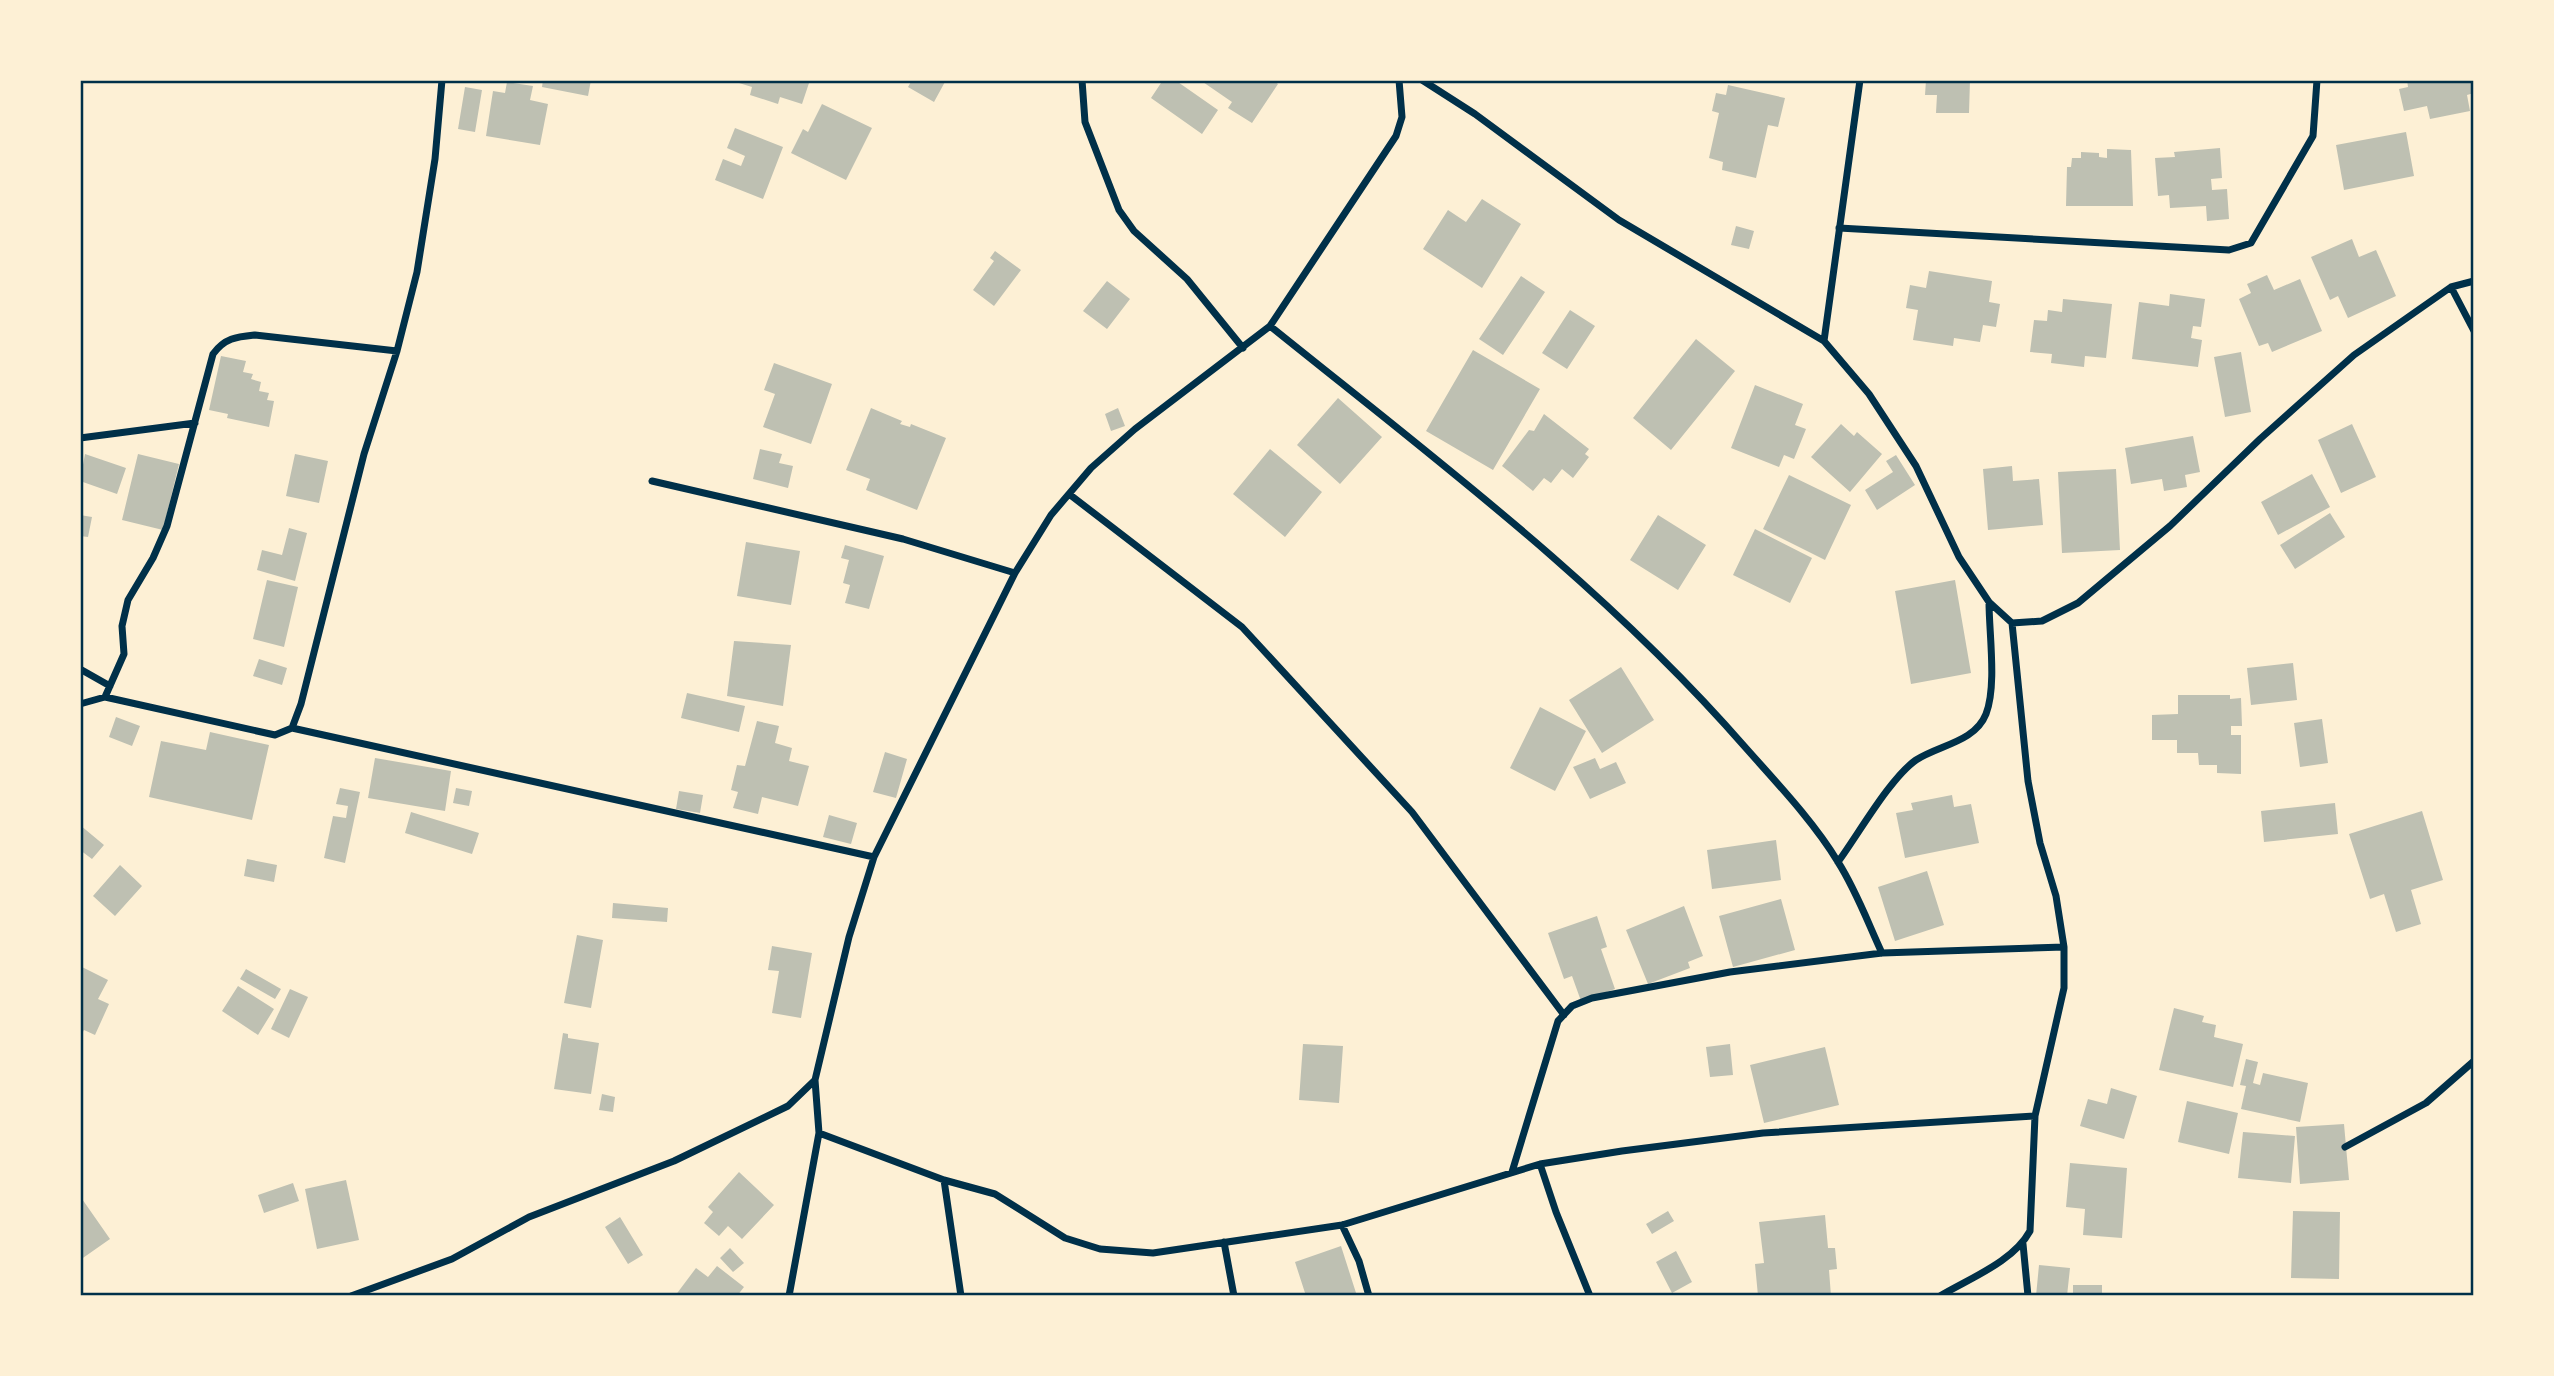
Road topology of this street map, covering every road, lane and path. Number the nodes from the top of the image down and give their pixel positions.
1 (442, 80) edge
2 (1082, 80) edge
3 (1399, 80) edge
4 (1422, 80) edge
5 (1860, 80) edge
6 (2317, 80) edge
7 (1839, 228) junction
8 (2473, 281) edge
9 (2451, 287) junction
10 (1270, 326) junction
11 (2473, 331) edge
12 (1824, 341) junction
13 (1243, 348) junction
14 (397, 351) junction
15 (194, 424) junction
16 (80, 438) edge
17 (652, 481) dead end
18 (1069, 494) junction
19 (1015, 573) junction
20 (1989, 602) junction
21 (2012, 623) junction
22 (80, 669) edge
23 (110, 686) junction
24 (104, 697) junction
25 (80, 704) edge
26 (292, 728) junction
27 (874, 857) junction
28 (1838, 862) junction
29 (2064, 947) junction
30 (1882, 953) junction
31 (1564, 1015) junction
32 (2473, 1061) edge
33 (815, 1080) junction
34 (2035, 1116) junction
35 (818, 1133) junction
36 (2346, 1147) dead end
37 (1540, 1164) junction
38 (1512, 1172) junction
39 (944, 1180) junction
40 (1342, 1225) junction
41 (1224, 1242) junction
42 (2023, 1244) junction
43 (351, 1296) edge
44 (789, 1296) edge
45 (961, 1296) edge
46 (1234, 1296) edge
47 (1369, 1296) edge
48 (1590, 1296) edge
49 (1940, 1296) edge
50 (2028, 1296) edge

1 - 14 street
2 - 13 street
3 - 10 street
4 - 12 street
5 - 7 street
6 - 7 street
7 - 12 street
8 - 9 street
9 - 11 street
9 - 21 street
10 - 13 street
10 - 28 street
12 - 20 street
13 - 18 street
14 - 15 street
14 - 26 street
15 - 16 street
15 - 23 street
17 - 19 street
18 - 19 street
18 - 31 street
19 - 27 street
20 - 21 street
20 - 28 street
21 - 29 street
22 - 23 street
23 - 24 street
24 - 25 street
24 - 26 street
26 - 27 street
27 - 33 street
28 - 30 street
29 - 30 street
29 - 34 street
30 - 31 street
31 - 38 street
32 - 36 street
33 - 35 street
33 - 43 street
34 - 37 street
34 - 42 street
35 - 39 street
35 - 44 street
37 - 38 street
37 - 48 street
38 - 40 street
39 - 41 street
39 - 45 street
40 - 41 street
40 - 47 street
41 - 46 street
42 - 49 street
42 - 50 street

